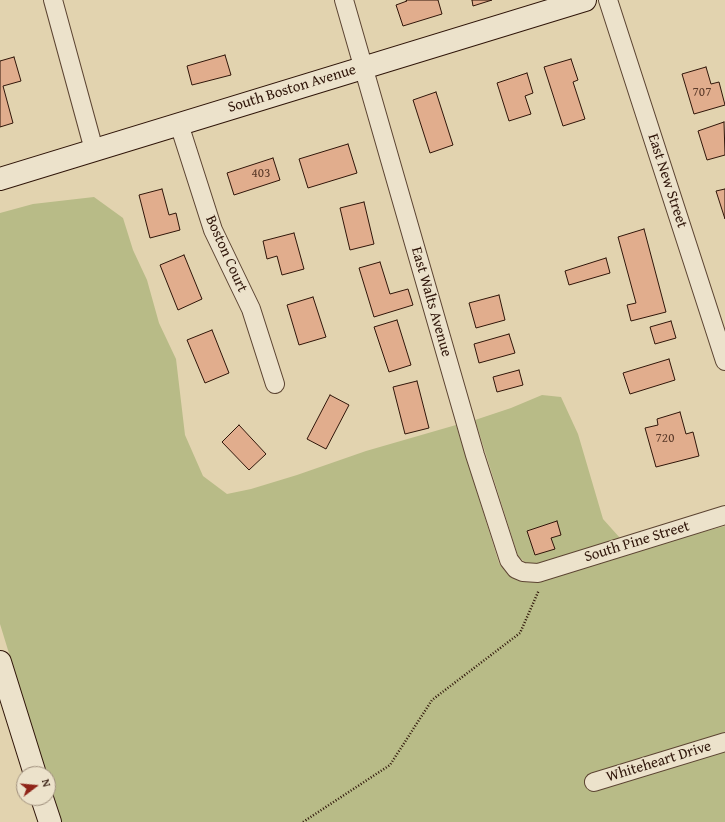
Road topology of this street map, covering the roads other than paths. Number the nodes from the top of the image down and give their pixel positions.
1 (53, 0) edge
2 (344, 0) edge
3 (585, 0) edge
4 (608, 0) edge
5 (363, 68) junction
6 (179, 124) junction
7 (94, 150) junction
8 (0, 179) edge
9 (725, 362) edge
10 (275, 384) dead end
11 (725, 515) edge
12 (548, 570) joint
13 (0, 662) edge
14 (725, 742) edge
15 (32, 766) edge
16 (594, 782) dead end
17 (45, 806) edge
18 (50, 822) edge

1 - 7 street
2 - 5 street, East Walts Avenue
3 - 5 street, South Boston Avenue
4 - 9 street, East New Street
5 - 6 street, South Boston Avenue
5 - 12 street, East Walts Avenue
6 - 7 street, South Boston Avenue
6 - 10 street, Boston Court
7 - 8 street, South Boston Avenue
11 - 12 street, South Pine Street
13 - 15 street
14 - 16 street, Whiteheart Drive
17 - 18 street

